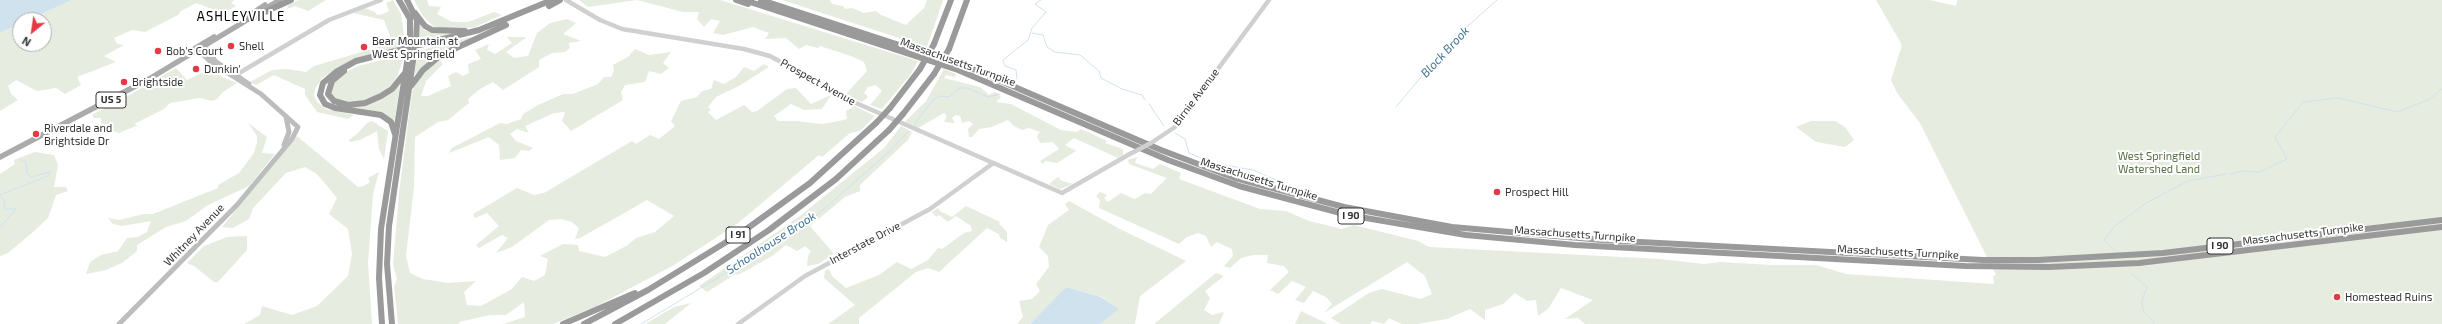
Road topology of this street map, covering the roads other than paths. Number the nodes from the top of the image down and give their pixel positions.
1 (274, 0) edge
2 (280, 0) edge
3 (291, 0) edge
4 (381, 0) edge
5 (399, 0) edge
6 (407, 0) edge
7 (736, 0) edge
8 (744, 0) edge
9 (761, 0) edge
10 (771, 0) edge
11 (951, 0) edge
12 (967, 0) edge
13 (554, 1) edge
14 (568, 1) edge
15 (1269, 1) edge
16 (415, 13) junction
17 (806, 14) junction
18 (250, 19) junction
19 (499, 25) junction
20 (863, 38) junction
21 (205, 45) junction
22 (198, 49) junction
23 (405, 73) junction
24 (235, 75) junction
25 (410, 89) junction
26 (285, 116) junction
27 (299, 130) junction
28 (289, 132) junction
29 (395, 134) junction
30 (19, 145) junction
31 (0, 153) edge
32 (278, 155) junction
33 (0, 156) edge
34 (992, 164) junction
35 (1062, 193) joint
36 (2442, 220) edge
37 (2442, 227) edge
38 (1996, 263) junction
39 (684, 268) junction
40 (119, 324) edge
41 (382, 324) edge
42 (392, 324) edge
43 (563, 324) edge
44 (584, 324) edge
45 (615, 324) edge
46 (738, 324) edge

1 - 21 main road, US 5
2 - 18 main road, US 5
3 - 18 highway
4 - 24 street
5 - 23 highway, bridge
6 - 16 highway
7 - 20 highway
8 - 20 highway, Massachusetts Turnpike / I 90
9 - 17 highway, Massachusetts Turnpike / I 90
10 - 17 highway
11 - 39 highway, I 91, bridge
12 - 45 highway, I 91, bridge
13 - 19 highway
14 - 34 street, Prospect Avenue
15 - 35 street, Birnie Avenue, bridge
16 - 19 highway
16 - 25 highway, bridge
17 - 38 highway, Massachusetts Turnpike / I 90
18 - 21 main road, US 5
19 - 23 highway
19 - 25 highway
19 - 29 highway
20 - 38 highway, Massachusetts Turnpike / I 90
21 - 22 main road, US 5
21 - 24 main road
22 - 24 main road
22 - 30 main road, US 5
23 - 29 highway
24 - 26 main road
25 - 42 highway
26 - 27 main road
26 - 28 main road
27 - 28 main road
27 - 32 main road, Whitney Avenue
28 - 32 main road, Whitney Avenue
29 - 41 highway
30 - 31 main road, US 5
30 - 33 main road, US 5
32 - 40 main road, Whitney Avenue
34 - 35 street, Prospect Avenue
34 - 46 street, Interstate Drive
36 - 38 highway, Massachusetts Turnpike / I 90
37 - 38 highway, Massachusetts Turnpike / I 90
39 - 43 highway
39 - 44 highway, I 91

